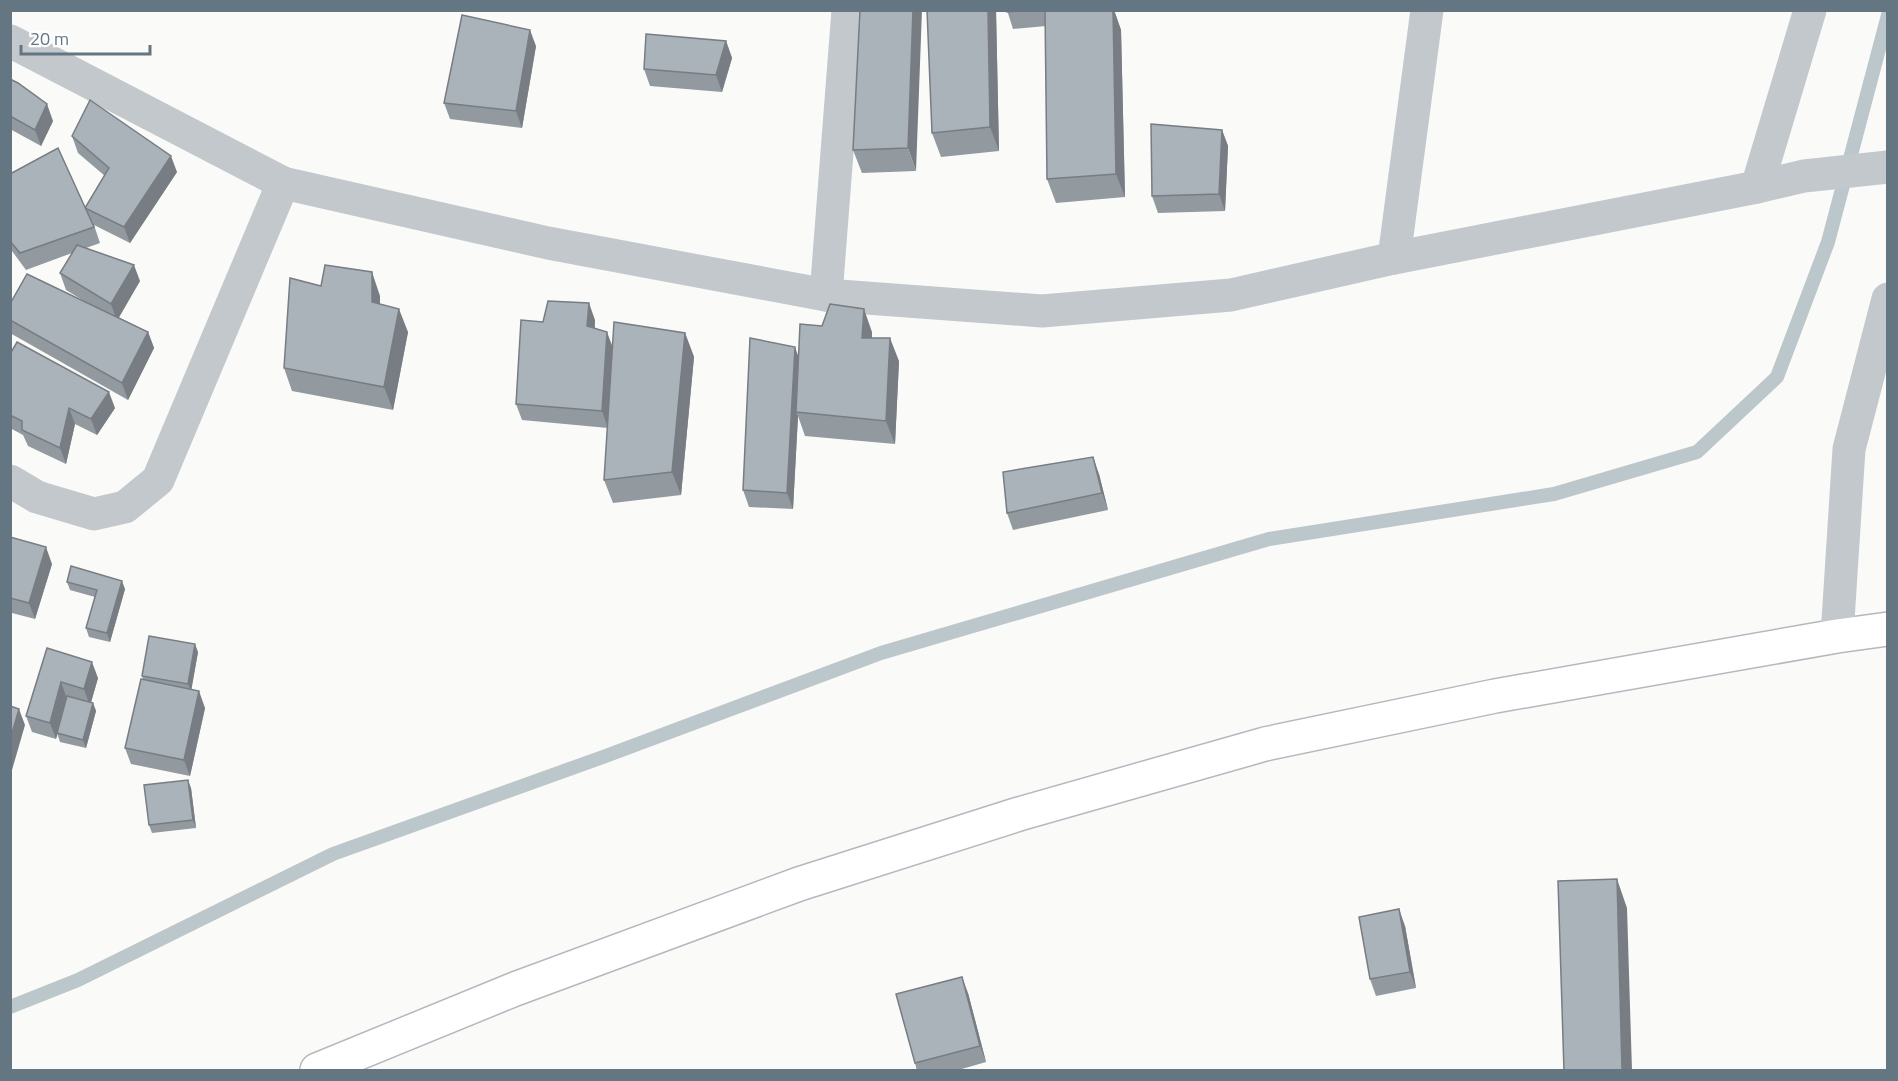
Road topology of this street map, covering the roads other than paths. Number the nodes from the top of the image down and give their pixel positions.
1 (848, 10) edge
2 (1427, 10) edge
3 (1810, 10) edge
4 (10, 41) edge
5 (1872, 168) edge
6 (283, 183) junction
7 (1757, 187) junction
8 (1394, 258) junction
9 (826, 296) junction
10 (1887, 299) edge
11 (10, 481) edge
12 (1887, 629) edge
13 (1837, 636) junction
14 (317, 1071) edge

1 - 9 street
2 - 8 street
3 - 7 street
4 - 6 street
5 - 7 street
6 - 9 street
6 - 11 street
7 - 8 street
8 - 9 street
10 - 13 street
12 - 13 highway
13 - 14 highway

